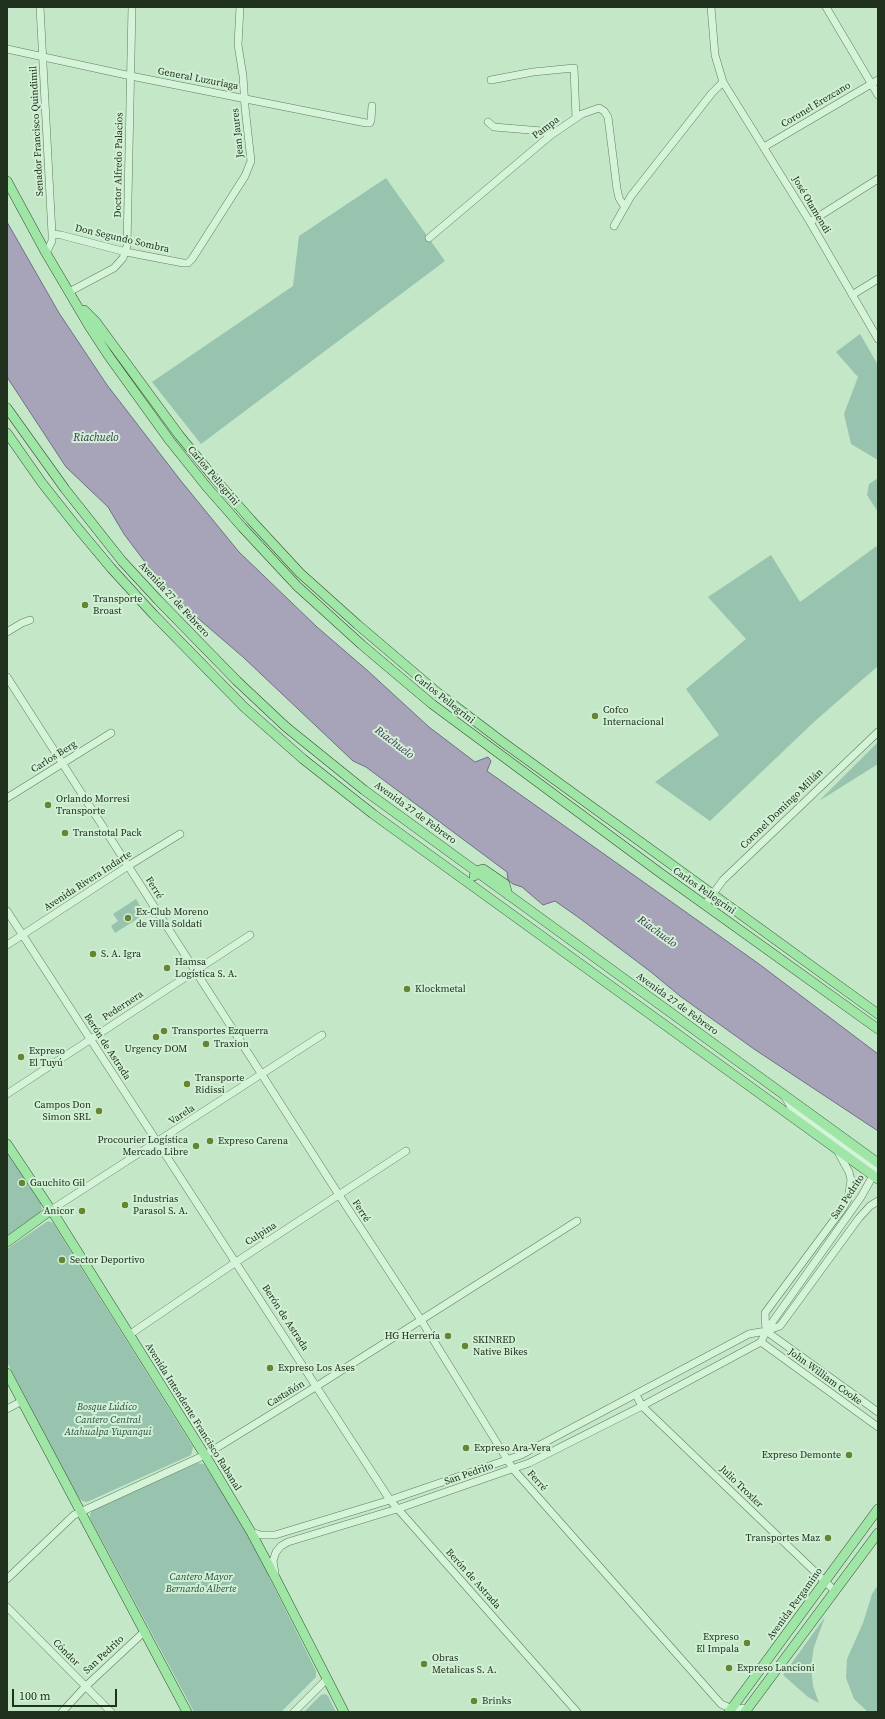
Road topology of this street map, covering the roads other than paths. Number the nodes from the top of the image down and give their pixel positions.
1 (40, 7) edge
2 (132, 7) edge
3 (240, 7) edge
4 (711, 7) edge
5 (826, 7) edge
6 (7, 49) edge
7 (43, 58) junction
8 (131, 76) junction
9 (491, 80) dead end
10 (878, 80) edge
11 (723, 82) junction
12 (871, 84) junction
13 (878, 95) edge
14 (244, 98) junction
15 (372, 106) dead end
16 (576, 118) junction
17 (488, 122) dead end
18 (552, 135) junction
19 (764, 147) junction
20 (878, 179) edge
21 (7, 181) edge
22 (624, 206) junction
23 (810, 222) junction
24 (614, 226) dead end
25 (52, 234) junction
26 (429, 238) dead end
27 (126, 252) junction
28 (46, 253) junction
29 (188, 263) joint
30 (878, 279) edge
31 (69, 292) junction
32 (852, 295) junction
33 (77, 303) junction
34 (878, 339) edge
35 (7, 408) edge
36 (7, 433) edge
37 (122, 561) junction
38 (111, 568) junction
39 (30, 620) dead end
40 (7, 632) edge
41 (217, 661) junction
42 (207, 671) junction
43 (7, 677) edge
44 (878, 732) edge
45 (111, 733) dead end
46 (63, 763) junction
47 (7, 798) edge
48 (180, 834) dead end
49 (128, 866) junction
50 (477, 872) junction
51 (469, 883) junction
52 (713, 894) junction
53 (705, 905) junction
54 (7, 911) edge
55 (250, 935) dead end
56 (23, 936) junction
57 (7, 945) edge
58 (195, 972) junction
59 (878, 1014) edge
60 (878, 1029) edge
61 (322, 1035) dead end
62 (90, 1040) junction
63 (262, 1074) junction
64 (7, 1094) edge
65 (784, 1096) junction
66 (157, 1143) junction
67 (7, 1144) edge
68 (837, 1150) junction
69 (406, 1151) dead end
70 (878, 1163) edge
71 (876, 1178) edge
72 (339, 1195) junction
73 (878, 1201) edge
74 (51, 1210) junction
75 (577, 1221) dead end
76 (7, 1242) edge
77 (236, 1262) junction
78 (421, 1320) junction
79 (766, 1331) junction
80 (129, 1335) junction
81 (761, 1342) junction
82 (7, 1373) edge
83 (317, 1386) junction
84 (636, 1395) junction
85 (22, 1401) junction
86 (642, 1406) junction
87 (7, 1409) edge
88 (878, 1412) edge
89 (878, 1427) edge
90 (205, 1455) junction
91 (507, 1460) junction
92 (513, 1469) junction
93 (390, 1500) junction
94 (397, 1509) junction
95 (878, 1509) edge
96 (80, 1512) junction
97 (251, 1532) junction
98 (878, 1533) edge
99 (7, 1579) edge
100 (276, 1579) junction
101 (825, 1582) junction
102 (835, 1591) junction
103 (7, 1607) edge
104 (145, 1631) junction
105 (327, 1679) junction
106 (85, 1687) junction
107 (731, 1710) edge
108 (746, 1710) edge
109 (62, 1712) edge
110 (110, 1712) edge
111 (187, 1712) edge
112 (294, 1712) edge
113 (344, 1712) edge
114 (577, 1712) edge

1 - 7 street, Senador Francisco Quindimil
2 - 8 street, Doctor Alfredo Palacios
3 - 14 street, Jean Jaures
4 - 11 street
5 - 12 street
6 - 7 street, General Luzuriaga
7 - 8 street, General Luzuriaga
7 - 25 street, Senador Francisco Quindimil
8 - 14 street, General Luzuriaga
8 - 27 street, Doctor Alfredo Palacios
9 - 16 street
10 - 12 street, Coronel Erezcano
11 - 19 street, José Otamendi
11 - 22 street
12 - 13 street
12 - 19 street, Coronel Erezcano
14 - 15 street, General Luzuriaga
14 - 29 street, Jean Jaures
16 - 18 street, Pampa
16 - 22 street, Pampa
17 - 18 street
18 - 26 street, Pampa
19 - 23 street, José Otamendi
20 - 23 street
21 - 28 main road, Carlos Pellegrini
22 - 24 street
23 - 32 street, José Otamendi
25 - 27 street, Don Segundo Sombra
25 - 28 street, Senador Francisco Quindimil
27 - 29 street, Don Segundo Sombra
27 - 31 street
28 - 31 main road, Carlos Pellegrini
30 - 32 street
31 - 33 main road, Carlos Pellegrini
32 - 34 street, José Otamendi
33 - 52 main road, Carlos Pellegrini
33 - 53 main road, Carlos Pellegrini
35 - 37 main road, Avenida 27 de Febrero
36 - 38 main road
37 - 38 main road
37 - 41 main road, Avenida 27 de Febrero
38 - 42 main road
39 - 40 street
41 - 42 main road
41 - 50 main road, Avenida 27 de Febrero
42 - 51 main road
43 - 46 street, Ferré
44 - 52 street, Coronel Domingo Millán
45 - 46 street, Carlos Berg
46 - 47 street, Carlos Berg
46 - 49 street, Ferré
48 - 49 street, Avenida Rivera Indarte
49 - 56 street, Avenida Rivera Indarte
49 - 58 street, Ferré
50 - 51 main road
50 - 65 main road, Avenida 27 de Febrero
51 - 68 main road
52 - 53 street, Coronel Domingo Millán
52 - 59 main road, Carlos Pellegrini
53 - 60 main road, Carlos Pellegrini
54 - 56 street, Berón de Astrada
55 - 58 street, Pedernera
56 - 57 street, Avenida Rivera Indarte
56 - 62 street, Berón de Astrada
58 - 62 street, Pedernera
58 - 63 street, Ferré
61 - 63 street, Varela
62 - 64 street, Pedernera
62 - 66 street, Berón de Astrada
63 - 66 street, Varela
63 - 72 street, Ferré
65 - 70 main road, Avenida 27 de Febrero
65 - 71 street, San Pedrito
66 - 74 street, Varela
66 - 77 street, Berón de Astrada
67 - 74 main road, Avenida Intendente Francisco Rabanal
68 - 71 main road
68 - 79 street, San Pedrito
69 - 72 street, Culpina
71 - 79 street, San Pedrito
72 - 77 street, Culpina
72 - 78 street, Ferré
73 - 79 street, San Pedrito
74 - 76 main road
74 - 80 main road, Avenida Intendente Francisco Rabanal
75 - 78 street, Castañón
77 - 80 street, Culpina
77 - 83 street, Berón de Astrada
78 - 83 street, Castañón
78 - 91 street, Ferré
79 - 81 street, San Pedrito
79 - 84 street, San Pedrito
79 - 88 street, John William Cooke
80 - 90 main road, Avenida Intendente Francisco Rabanal
81 - 86 street, San Pedrito
81 - 89 street, John William Cooke
82 - 85 main road
83 - 90 street, Castañón
83 - 93 street, Berón de Astrada
84 - 86 street, Julio Troxler
84 - 91 street, San Pedrito
85 - 87 street
85 - 96 main road
86 - 92 street, San Pedrito
86 - 101 street, Julio Troxler
90 - 96 street, Castañón
90 - 97 main road, Avenida Intendente Francisco Rabanal
91 - 92 street, Ferré
91 - 93 street, San Pedrito
92 - 94 street, San Pedrito
92 - 107 street, Ferré
93 - 94 street, Berón de Astrada
93 - 97 street, San Pedrito
94 - 100 street, San Pedrito
94 - 114 street, Berón de Astrada
95 - 101 main road, Avenida Pergamino
96 - 99 street, Castañón
96 - 104 main road
97 - 100 main road, Avenida Intendente Francisco Rabanal
98 - 102 main road
100 - 105 main road, Avenida Intendente Francisco Rabanal
101 - 102 street, Julio Troxler
101 - 107 main road, Avenida Pergamino
102 - 108 main road
103 - 106 street, Cóndor
104 - 106 street, San Pedrito
104 - 111 main road
105 - 112 street
105 - 113 main road, Avenida Intendente Francisco Rabanal
106 - 109 street, San Pedrito
106 - 110 street, Cóndor
107 - 108 street

